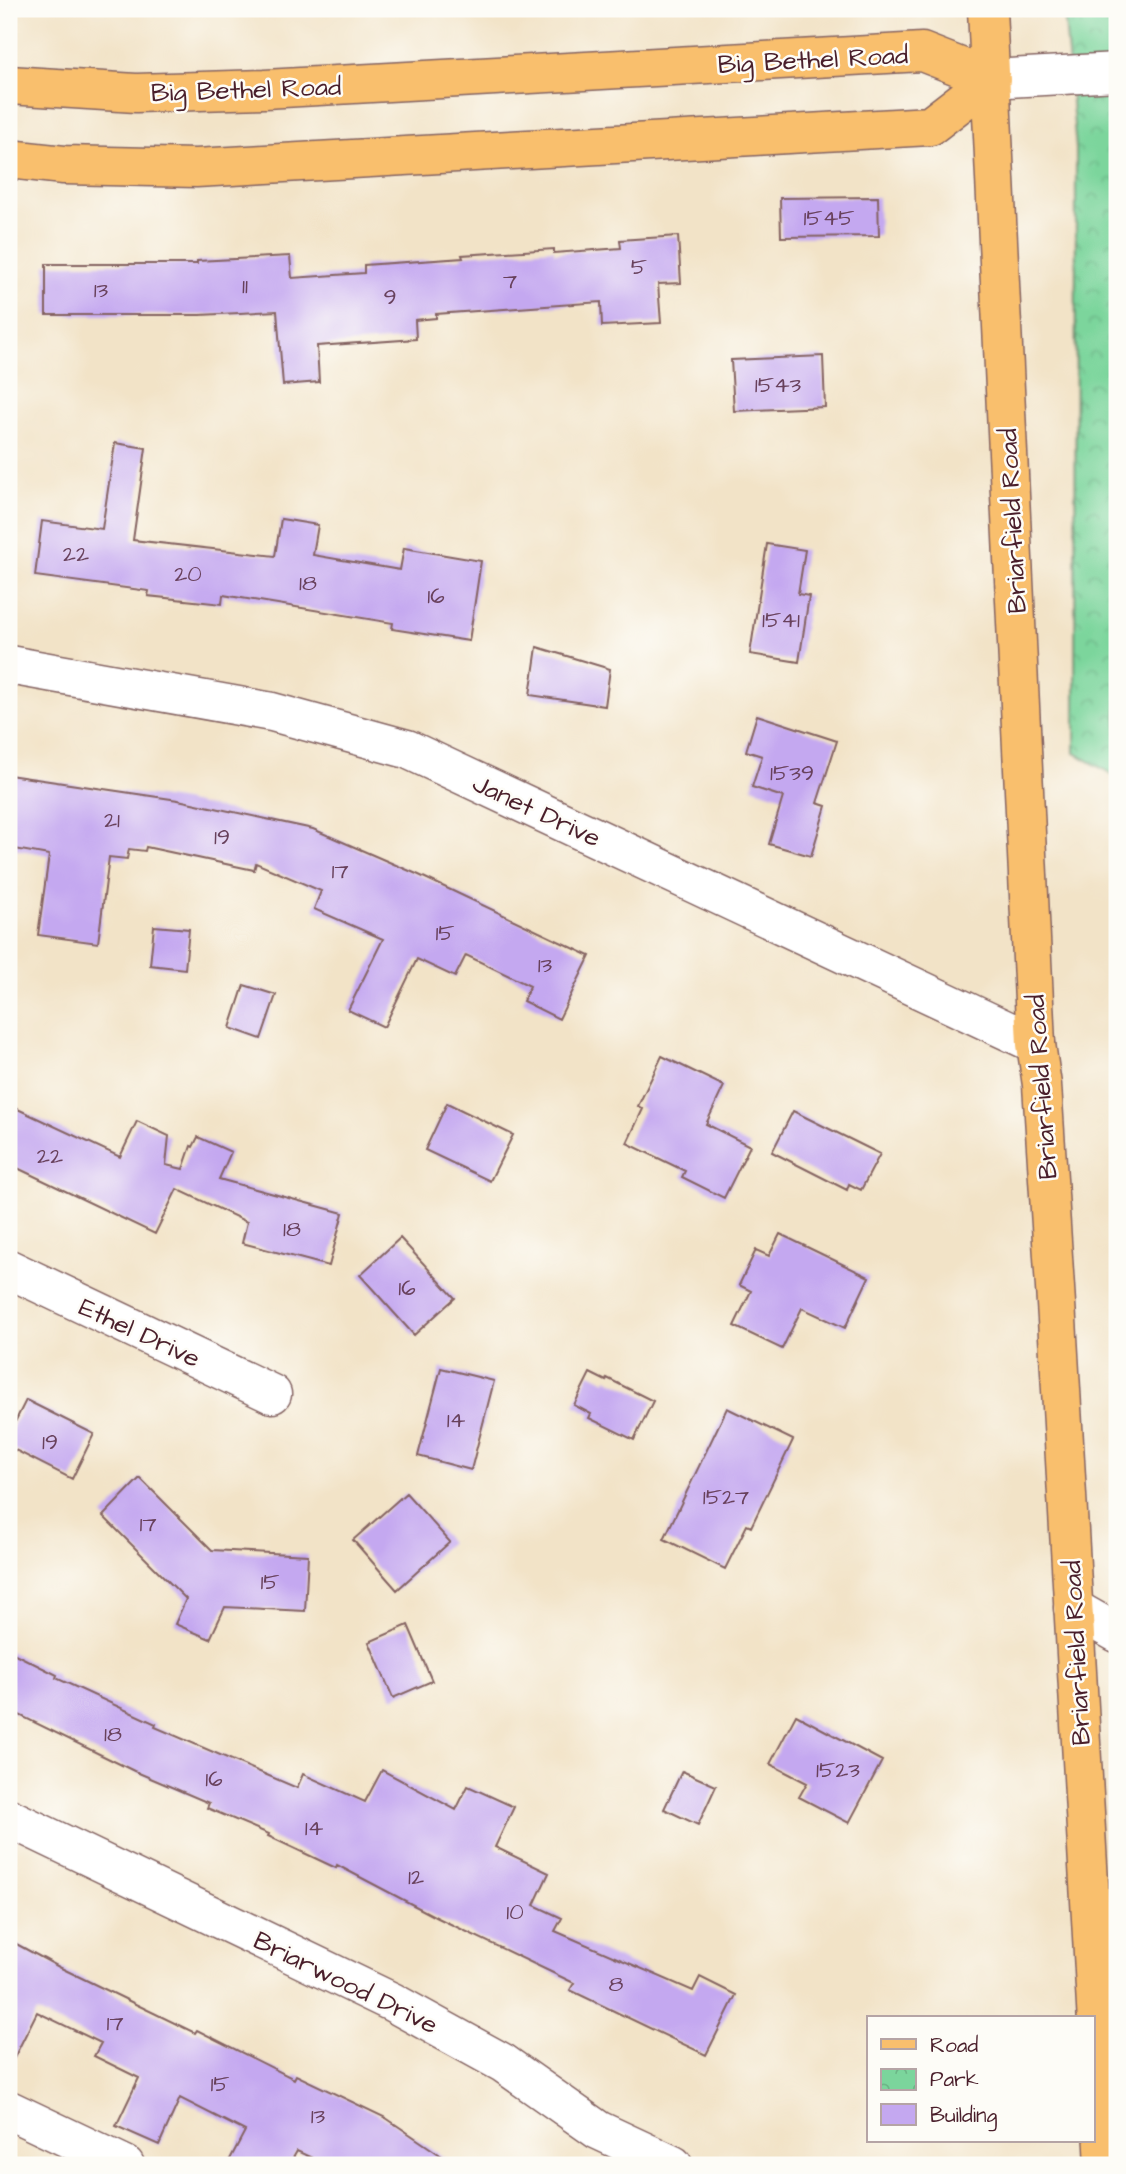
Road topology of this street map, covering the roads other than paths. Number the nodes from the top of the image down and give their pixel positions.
1 (987, 9) edge
2 (1117, 72) edge
3 (991, 79) junction
4 (9, 85) edge
5 (9, 159) edge
6 (9, 665) edge
7 (1037, 1044) junction
8 (9, 1269) edge
9 (272, 1394) dead end
10 (1073, 1608) junction
11 (1117, 1633) edge
12 (9, 1818) edge
13 (9, 2110) edge
14 (125, 2165) edge
15 (673, 2165) edge
16 (1105, 2165) edge

1 - 3 main road, Briarfield Road
2 - 3 street
3 - 4 main road, Big Bethel Road
3 - 5 main road
3 - 7 main road, Briarfield Road
6 - 7 street, Janet Drive
7 - 10 main road, Briarfield Road
8 - 9 street, Ethel Drive
10 - 11 street
10 - 16 main road, Briarfield Road
12 - 15 street, Briarwood Drive
13 - 14 street

